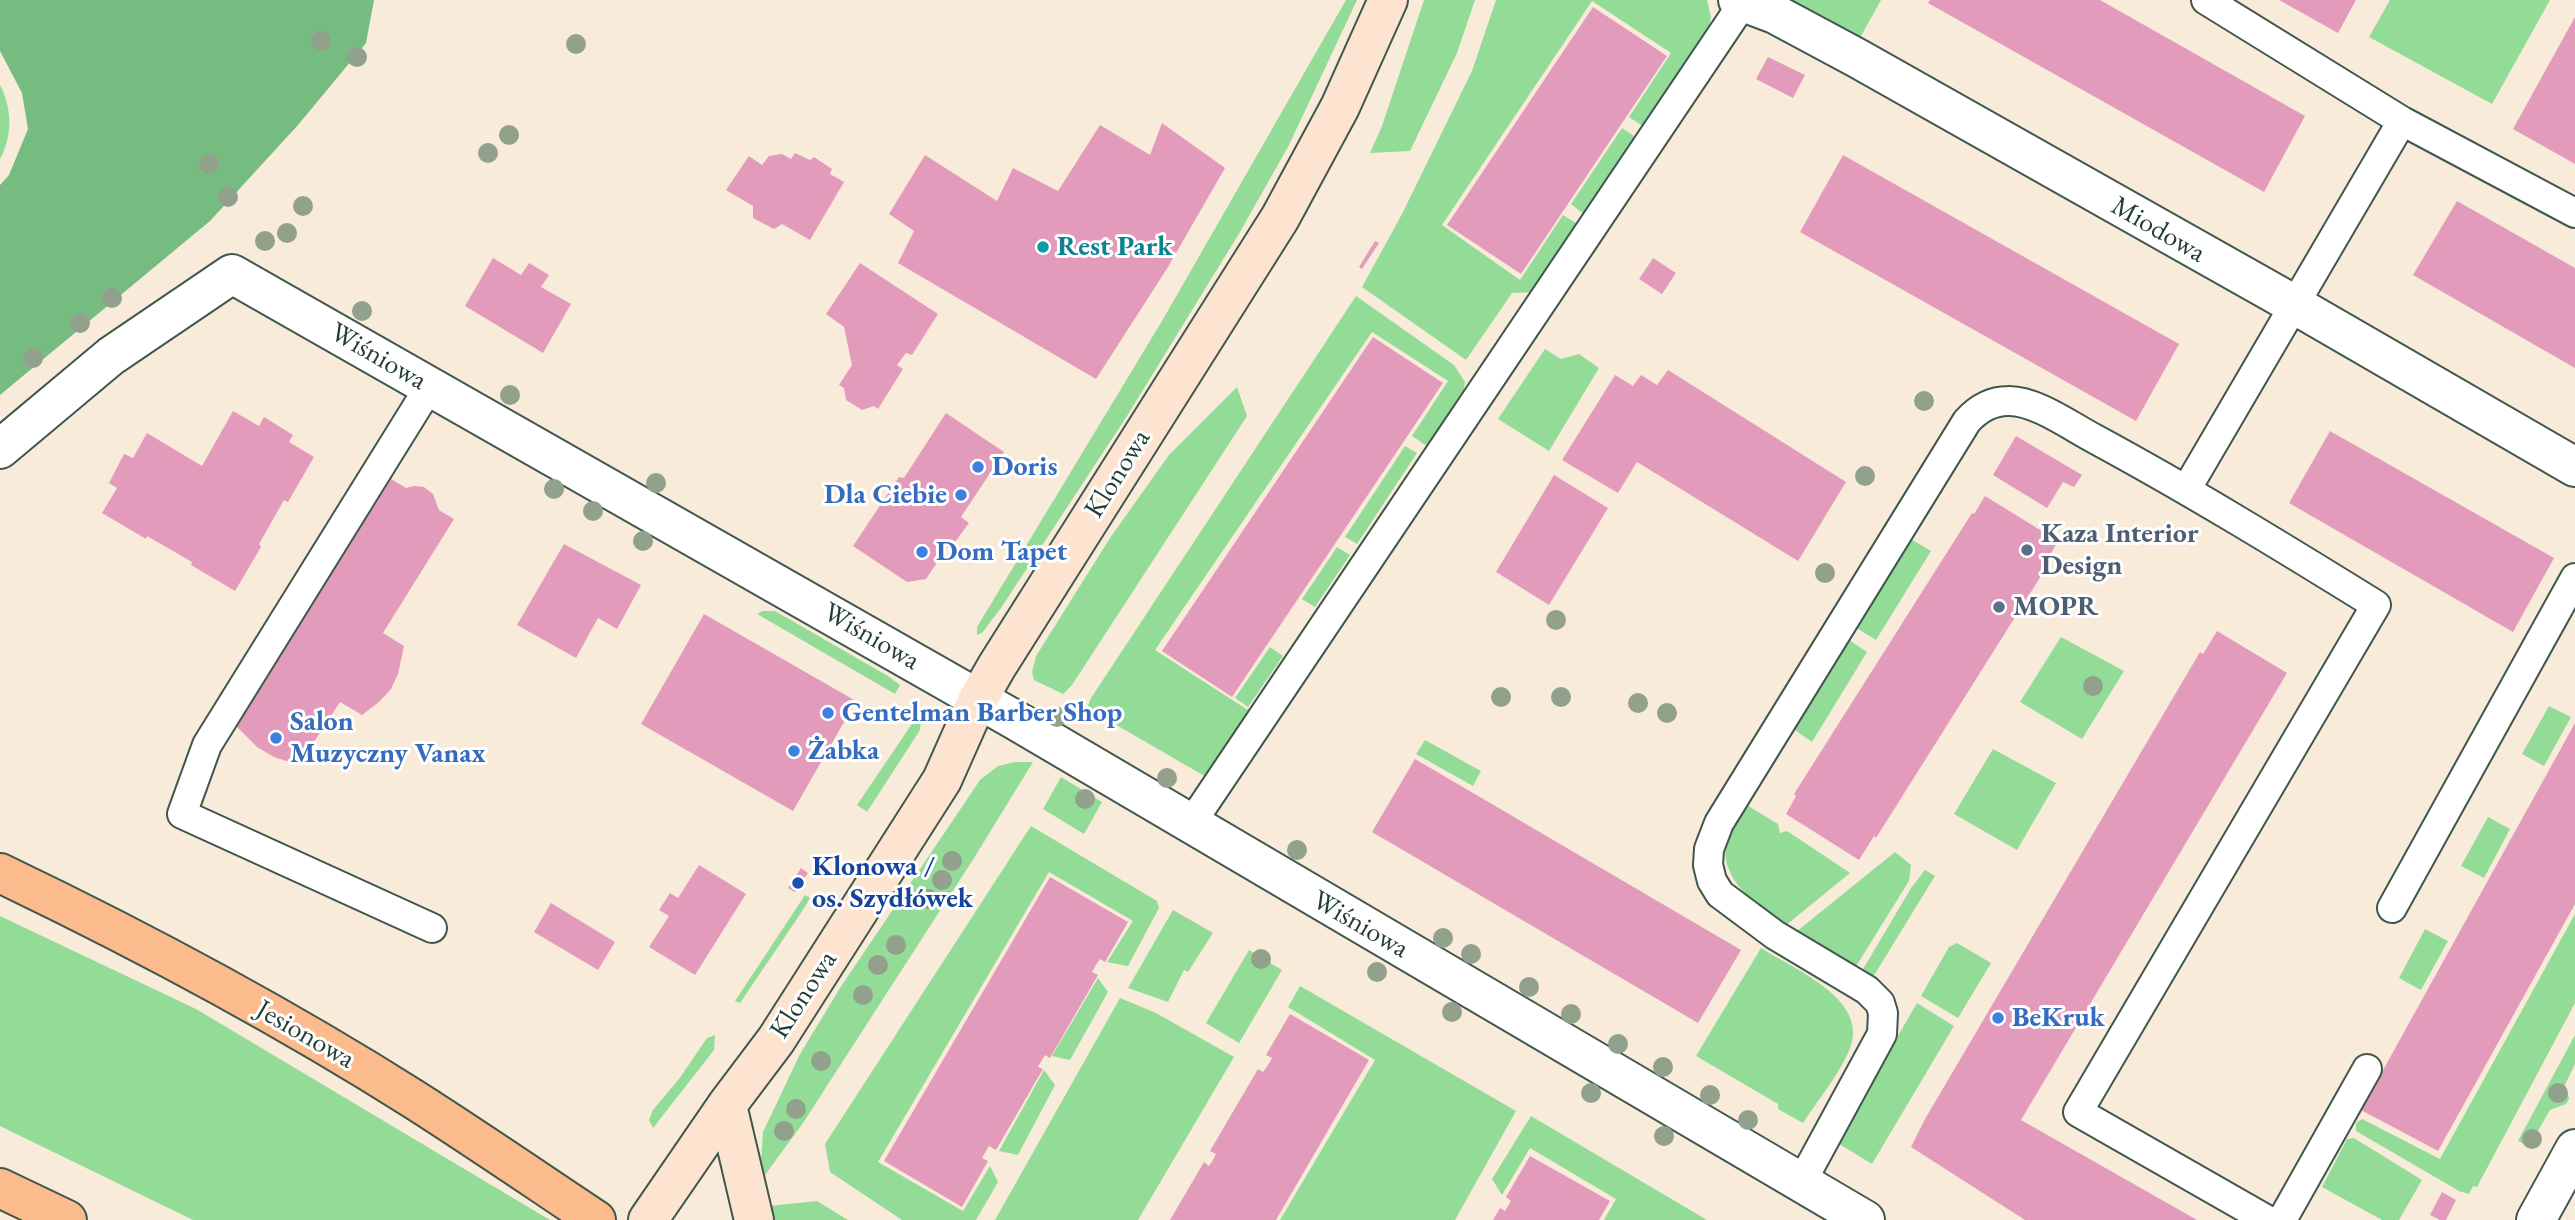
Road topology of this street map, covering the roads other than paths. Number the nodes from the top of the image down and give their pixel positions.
1 (1388, 0) edge
2 (2206, 0) edge
3 (1741, 2) edge
4 (2402, 121) junction
5 (2575, 213) edge
6 (2295, 305) junction
7 (430, 386) junction
8 (0, 449) edge
9 (2575, 467) edge
10 (2186, 490) junction
11 (2575, 578) edge
12 (978, 699) junction
13 (1190, 825) junction
14 (0, 873) edge
15 (2392, 908) dead end
16 (432, 928) dead end
17 (2367, 1069) dead end
18 (727, 1105) junction
19 (2575, 1149) edge
20 (1801, 1183) junction
21 (0, 1188) edge
22 (67, 1220) edge
23 (596, 1220) edge
24 (648, 1220) edge
25 (754, 1220) edge
26 (1865, 1220) edge
27 (2267, 1220) edge
28 (2282, 1220) edge
29 (2536, 1220) edge

1 - 12 street, Klonowa
2 - 4 lane
3 - 6 street, Miodowa
3 - 13 lane
4 - 5 lane
4 - 6 lane
6 - 9 street, Miodowa
6 - 10 lane
7 - 8 street, Wiśniowa
7 - 12 street, Wiśniowa
7 - 16 lane
10 - 20 lane
10 - 27 lane
11 - 15 lane
12 - 13 street, Wiśniowa
12 - 18 street, Klonowa
13 - 20 street, Wiśniowa
14 - 23 main road, Jesionowa
17 - 28 lane
18 - 24 street, Klonowa
18 - 25 street
19 - 29 street
20 - 26 street, Wiśniowa
21 - 22 main road

